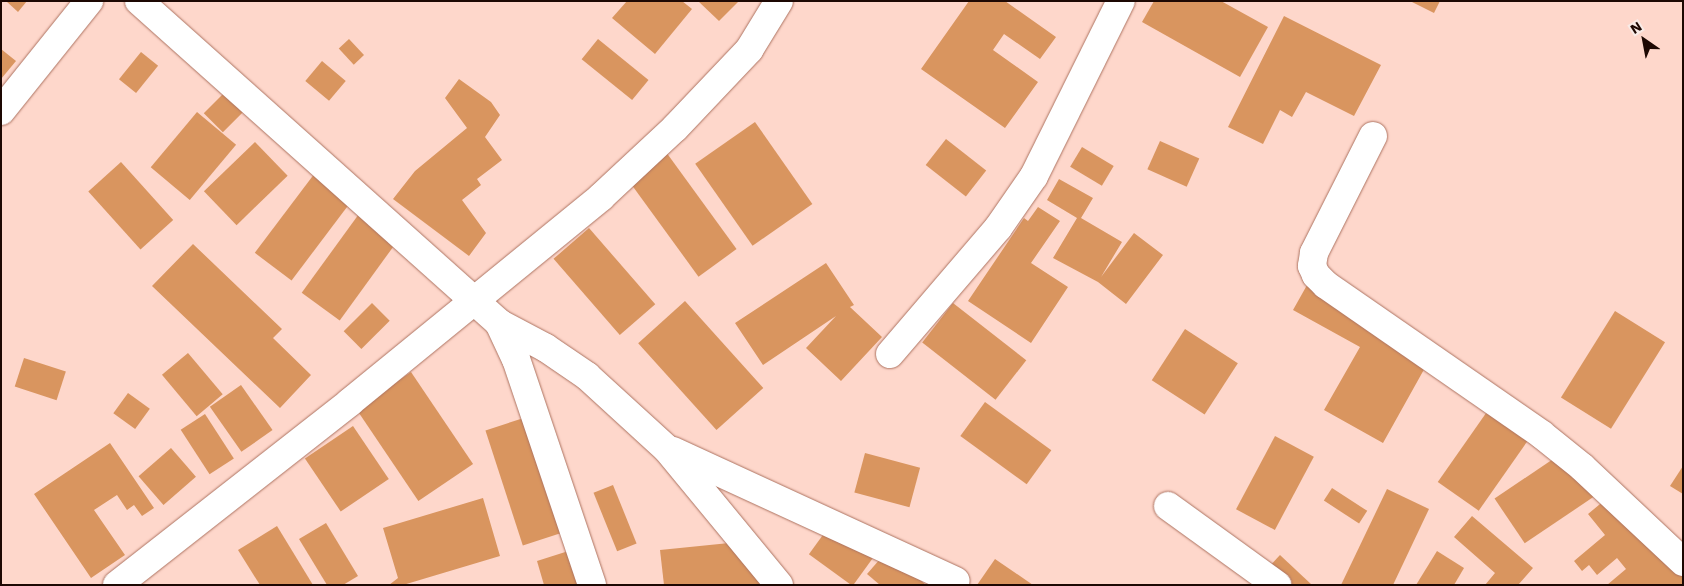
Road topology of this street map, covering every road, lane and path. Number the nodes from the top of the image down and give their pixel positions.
1 (89, 1) edge
2 (139, 1) edge
3 (778, 1) edge
4 (1121, 1) edge
5 (1, 111) edge
6 (1373, 136) dead end
7 (476, 300) junction
8 (499, 323) junction
9 (890, 354) dead end
10 (667, 449) junction
11 (1168, 506) dead end
12 (1683, 562) edge
13 (956, 581) dead end
14 (117, 585) edge
15 (592, 585) edge
16 (779, 585) edge
17 (1277, 585) edge

1 - 5 street
2 - 7 street
3 - 7 street
4 - 9 street
6 - 12 street
7 - 8 street
7 - 14 street
8 - 10 street
8 - 15 street
10 - 13 street
10 - 16 street
11 - 17 street

